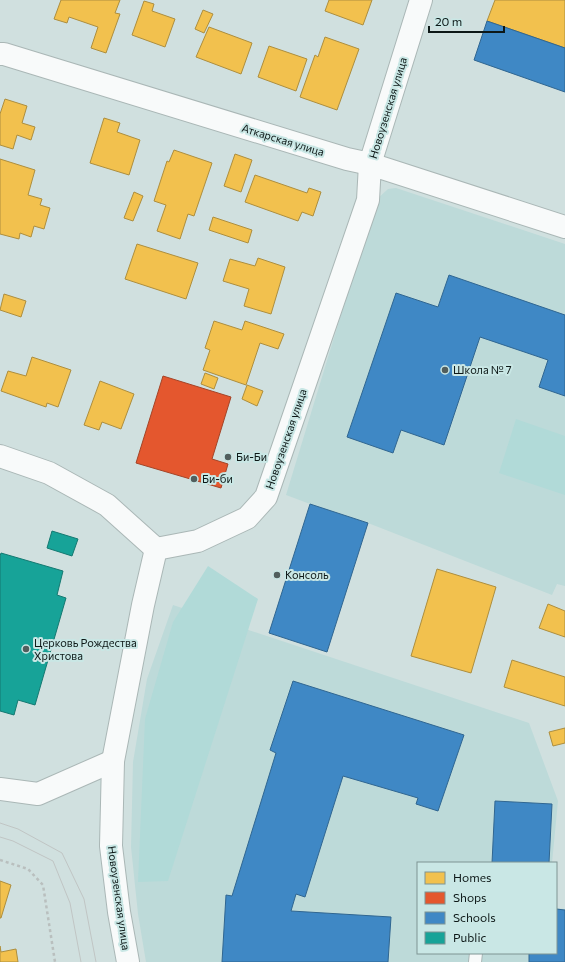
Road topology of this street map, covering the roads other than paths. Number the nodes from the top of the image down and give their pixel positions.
1 (421, 0) edge
2 (0, 54) edge
3 (370, 164) junction
4 (565, 228) edge
5 (0, 456) edge
6 (156, 549) junction
7 (113, 761) junction
8 (0, 789) edge
9 (128, 962) edge

1 - 3 main road, Новоузенская улица
2 - 3 main road, Аткарская улица
3 - 4 main road, Аткарская улица
3 - 6 main road, Новоузенская улица
5 - 6 main road
6 - 7 main road, Новоузенская улица
7 - 8 main road
7 - 9 main road, Новоузенская улица

